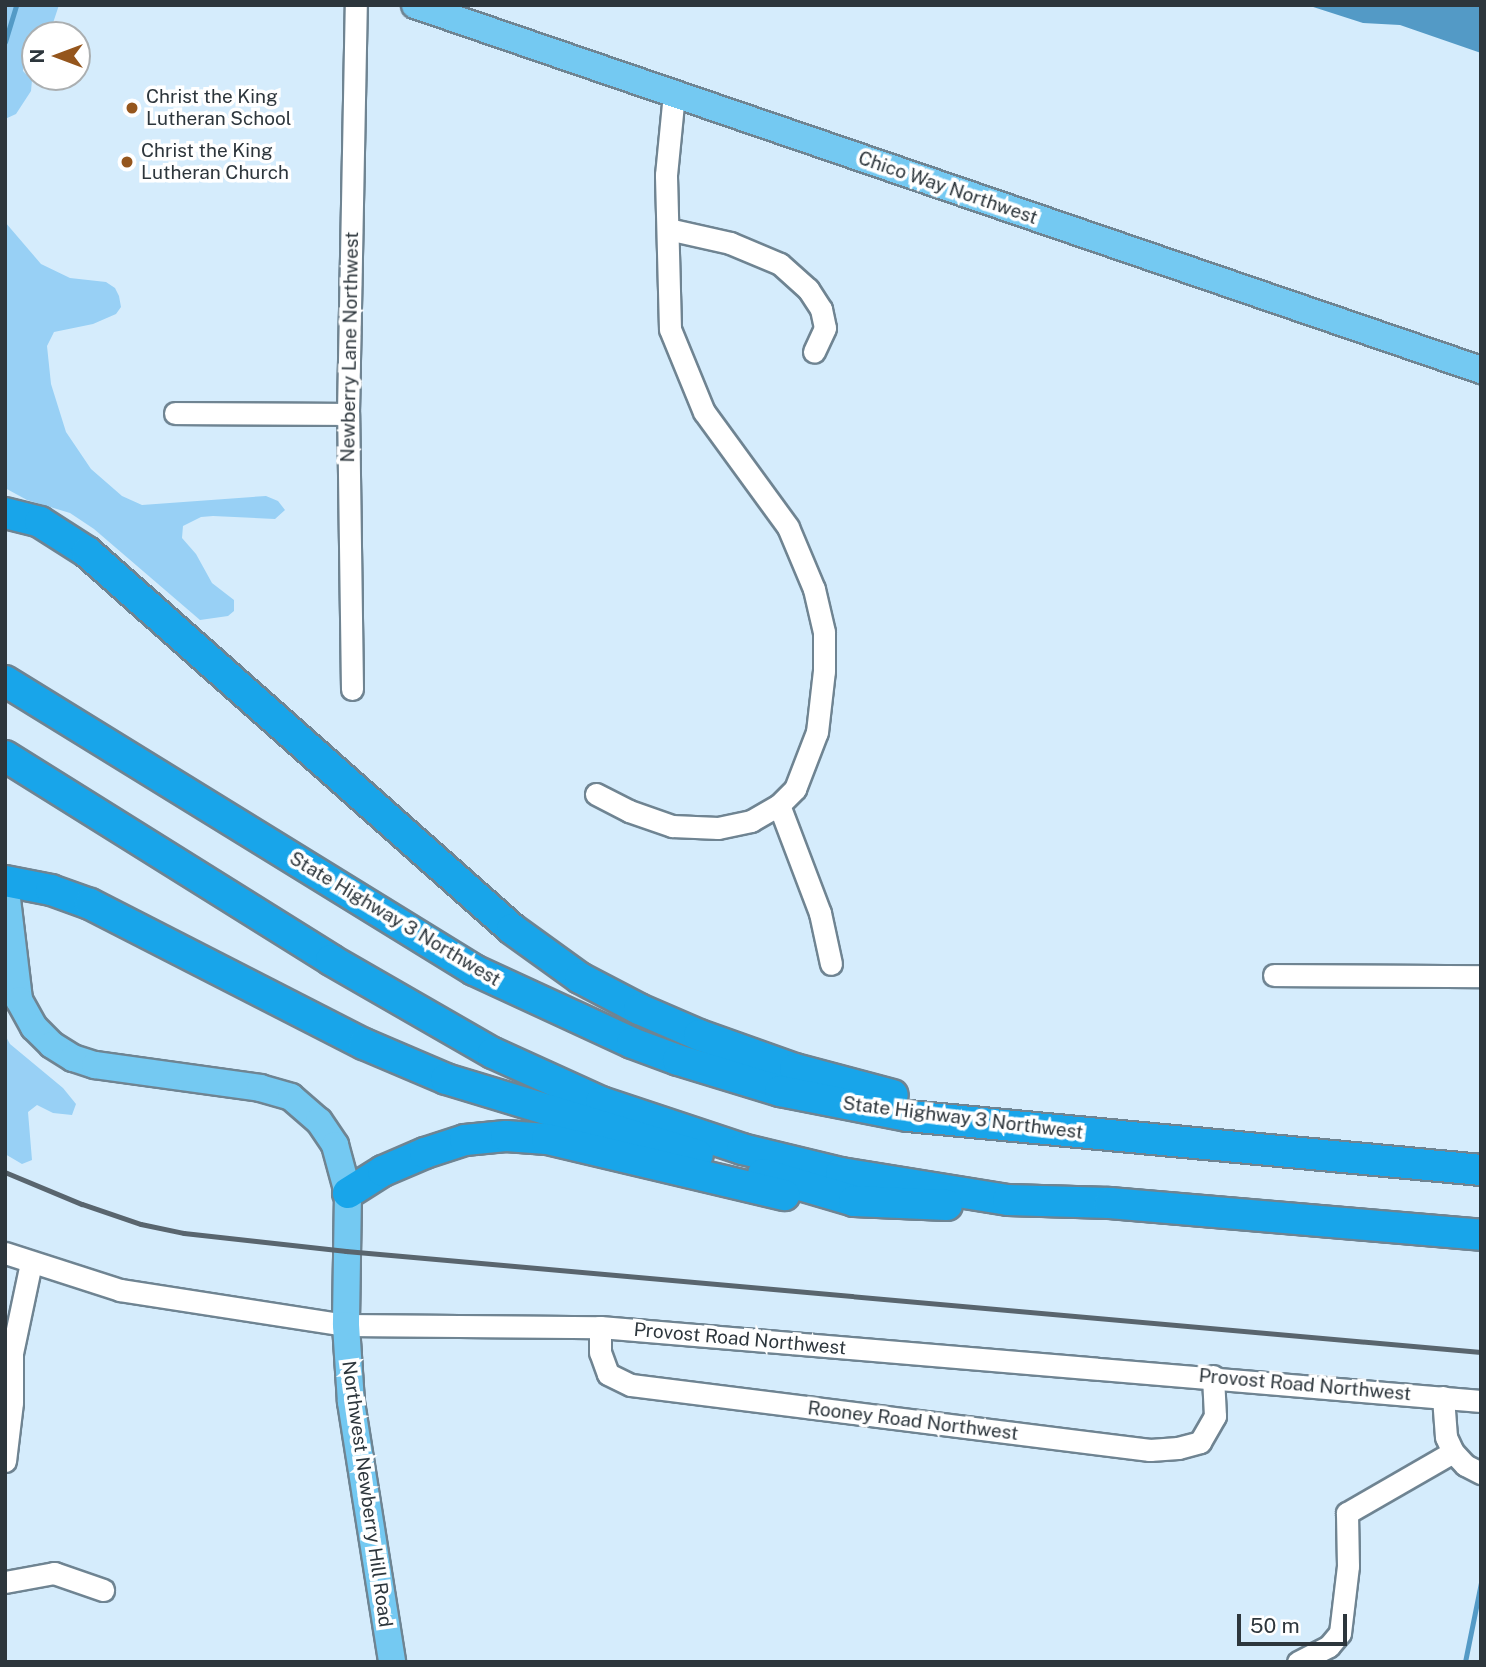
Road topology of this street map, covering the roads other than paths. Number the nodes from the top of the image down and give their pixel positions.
1 (356, 5) edge
2 (415, 5) edge
3 (674, 94) junction
4 (668, 229) junction
5 (814, 352) dead end
6 (1481, 370) edge
7 (175, 413) dead end
8 (348, 414) junction
9 (5, 513) edge
10 (5, 681) edge
11 (352, 689) dead end
12 (5, 756) edge
13 (596, 794) dead end
14 (779, 805) junction
15 (5, 881) edge
16 (831, 964) dead end
17 (1274, 975) dead end
18 (1481, 976) edge
19 (1012, 1125) junction
20 (1481, 1170) edge
21 (348, 1193) junction
22 (1008, 1200) junction
23 (854, 1201) junction
24 (1481, 1235) edge
25 (5, 1253) edge
26 (32, 1262) junction
27 (346, 1325) junction
28 (600, 1327) junction
29 (1213, 1376) junction
30 (1443, 1397) junction
31 (1481, 1401) edge
32 (1453, 1452) junction
33 (5, 1461) edge
34 (1481, 1473) edge
35 (5, 1582) edge
36 (103, 1590) dead end
37 (391, 1662) edge
38 (1298, 1662) edge

1 - 8 street, Newberry Lane Northwest
2 - 3 main road, Chico Way Northwest
3 - 4 street
3 - 6 main road, Chico Way Northwest
4 - 5 street
4 - 14 street
7 - 8 street
8 - 11 street, Newberry Lane Northwest
9 - 19 highway
10 - 19 highway, State Highway 3 Northwest
12 - 22 highway
13 - 14 street
14 - 16 street
15 - 21 main road, Northwest Newberry Hill Road
15 - 23 highway
17 - 18 street
19 - 20 highway, State Highway 3 Northwest
21 - 23 highway
21 - 27 main road, Northwest Newberry Hill Road
22 - 23 highway
22 - 24 highway
25 - 26 street, Provost Road Northwest
26 - 27 street, Provost Road Northwest
26 - 33 street
27 - 28 street, Provost Road Northwest
27 - 37 main road, Northwest Newberry Hill Road
28 - 29 street, Provost Road Northwest
28 - 29 street, Rooney Road Northwest
29 - 30 street, Provost Road Northwest
30 - 31 street, Provost Road Northwest
30 - 32 street
32 - 34 street
32 - 38 street
35 - 36 street

